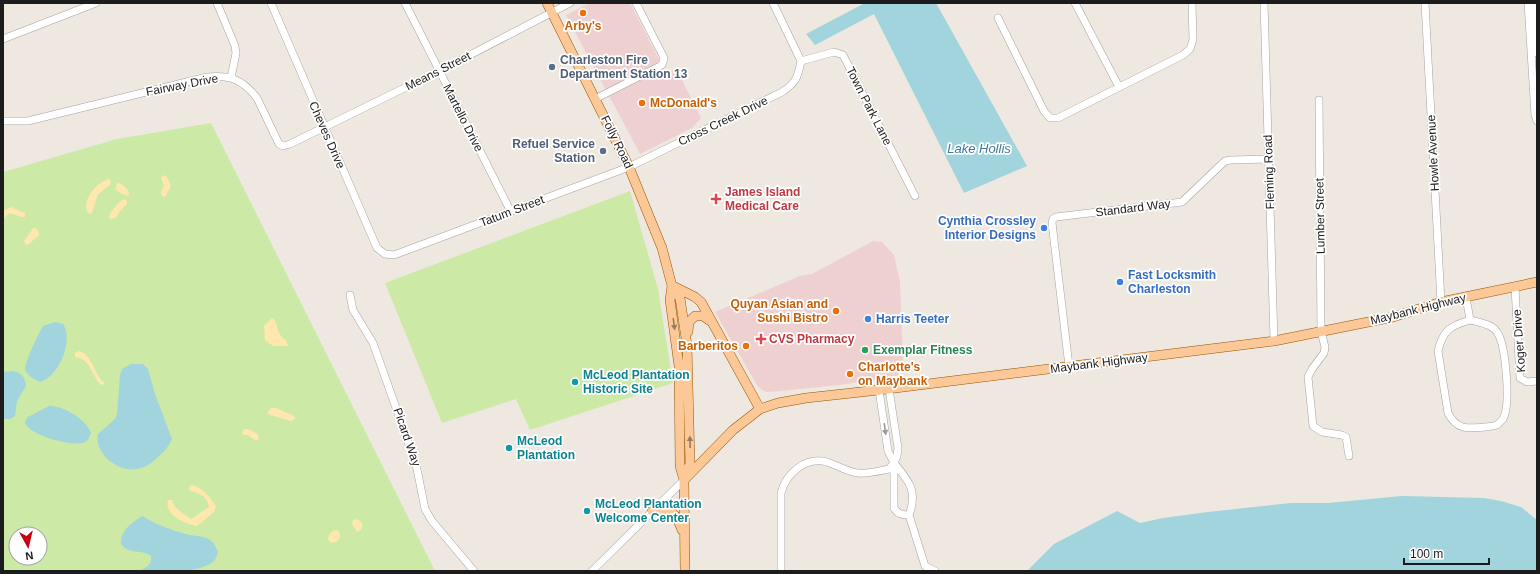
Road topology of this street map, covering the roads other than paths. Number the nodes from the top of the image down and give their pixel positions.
1 (96, 3) edge
2 (217, 3) edge
3 (271, 3) edge
4 (405, 3) edge
5 (547, 3) edge
6 (570, 3) edge
7 (636, 3) edge
8 (1075, 3) edge
9 (1192, 3) edge
10 (1264, 3) edge
11 (1425, 3) edge
12 (1528, 3) edge
13 (1534, 3) edge
14 (776, 4) edge
15 (552, 12) junction
16 (998, 18) dead end
17 (3, 39) edge
18 (1537, 53) edge
19 (801, 61) junction
20 (439, 71) junction
21 (231, 78) junction
22 (1119, 87) junction
23 (596, 99) junction
24 (1319, 100) dead end
25 (3, 121) edge
26 (1537, 121) edge
27 (324, 127) junction
28 (1269, 159) junction
29 (629, 167) junction
30 (915, 196) dead end
31 (511, 212) junction
32 (394, 255) joint
33 (1537, 282) edge
34 (672, 286) junction
35 (1515, 287) junction
36 (350, 295) dead end
37 (1466, 297) junction
38 (1442, 302) junction
39 (1470, 320) junction
40 (713, 322) junction
41 (1321, 331) junction
42 (1274, 341) junction
43 (687, 345) junction
44 (1069, 366) junction
45 (1537, 381) edge
46 (889, 389) junction
47 (879, 390) junction
48 (760, 409) junction
49 (1349, 456) dead end
50 (894, 463) junction
51 (684, 480) junction
52 (652, 511) junction
53 (909, 515) junction
54 (685, 537) junction
55 (924, 568) edge
56 (474, 571) edge
57 (592, 571) edge
58 (685, 571) edge
59 (781, 571) edge
60 (935, 571) edge

1 - 17 street
2 - 21 street
3 - 27 street, Cheves Drive
4 - 20 street, Martello Drive
5 - 15 main road, Folly Road
6 - 15 street, Means Street
7 - 23 street
8 - 22 street
9 - 22 street
10 - 28 street, Fleming Road
11 - 38 street, Howle Avenue
12 - 26 street
13 - 18 street
14 - 19 street
15 - 20 street, Means Street
15 - 23 main road, Folly Road
16 - 22 street
19 - 29 street, Cross Creek Drive
19 - 30 street, Town Park Lane
20 - 27 street, Means Street
20 - 31 street, Martello Drive
21 - 25 street, Fairway Drive
21 - 27 street, Fairway Drive
23 - 29 main road, Folly Road
24 - 41 street, Lumber Street
27 - 32 street, Cheves Drive
28 - 42 street, Fleming Road
28 - 44 street, Standard Way
29 - 31 street, Tatum Street
29 - 34 main road, Folly Road
31 - 32 street, Tatum Street
33 - 35 main road, Maybank Highway
34 - 40 main road
34 - 43 main road, Folly Road
34 -> 51 main road, Folly Road
35 - 37 main road, Maybank Highway
35 - 45 street, Koger Drive
36 - 56 street, Picard Way
37 - 38 main road, Maybank Highway
37 - 39 street
38 - 41 main road, Maybank Highway
39 - 39 street, Koger Drive
40 - 43 main road
40 - 48 main road
41 - 42 main road, Maybank Highway
41 - 49 street, Lumber Street
42 - 44 main road, Maybank Highway
51 -> 43 main road, Folly Road
44 - 46 main road, Maybank Highway
46 - 47 main road, Maybank Highway
46 - 50 street
47 - 48 main road, Maybank Highway
47 -> 50 street
48 - 51 main road, Maybank Highway
50 - 53 street
50 - 53 street
50 - 59 street
51 - 52 street
51 - 54 main road, Folly Road
52 - 54 main road
52 - 57 street
53 - 55 street
54 - 58 main road, Folly Road
55 - 60 street

